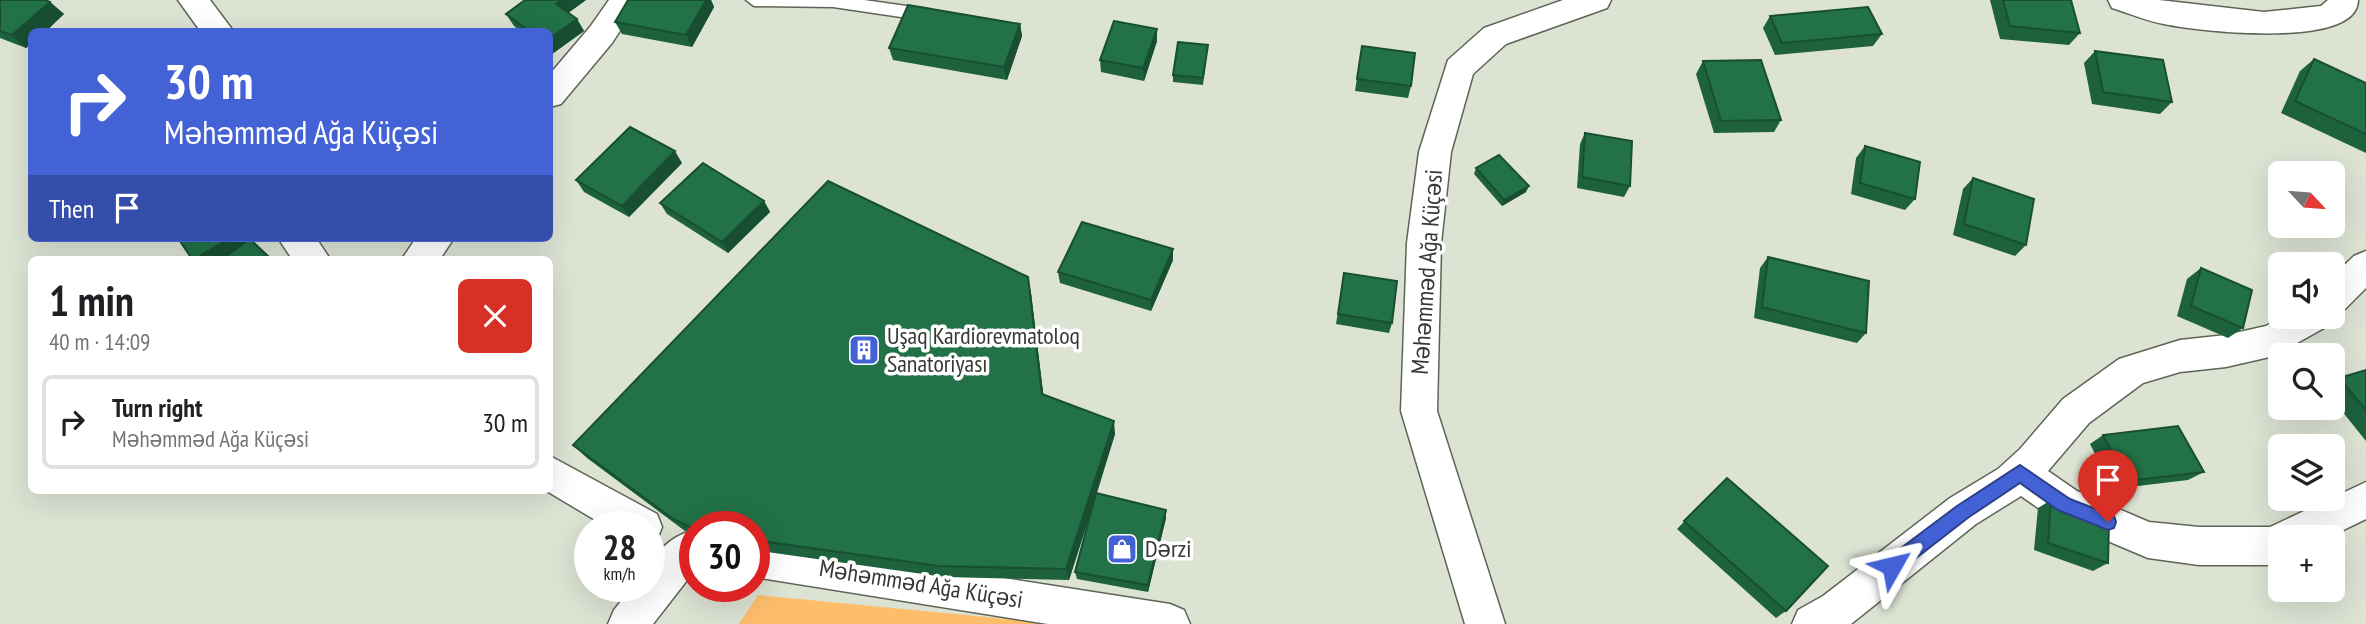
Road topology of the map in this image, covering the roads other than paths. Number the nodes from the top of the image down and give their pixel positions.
1 (195, 0) edge
2 (625, 0) edge
3 (754, 0) edge
4 (1596, 0) edge
5 (2123, 0) edge
6 (2343, 0) edge
7 (945, 17) edge
8 (216, 28) edge
9 (553, 91) edge
10 (298, 242) edge
11 (434, 242) edge
12 (310, 256) edge
13 (422, 256) edge
14 (2366, 266) edge
15 (2345, 286) edge
16 (2292, 329) edge
17 (2020, 473) junction
18 (553, 475) edge
19 (2366, 500) edge
20 (615, 511) edge
21 (2315, 525) edge
22 (2268, 546) edge
23 (770, 561) edge
24 (679, 565) edge
25 (628, 624) edge
26 (1170, 624) edge
27 (1485, 624) edge
28 (1812, 624) edge

1 - 8 street
2 - 9 street
3 - 7 lane
4 - 27 street, Məhəmməd Ağa Küçəsi
5 - 6 street
10 - 12 street
11 - 13 street
14 - 15 street
16 - 17 street
17 - 22 street
17 - 28 street
18 - 20 street
19 - 21 street
23 - 26 street, Məhəmməd Ağa Küçəsi
24 - 25 street

